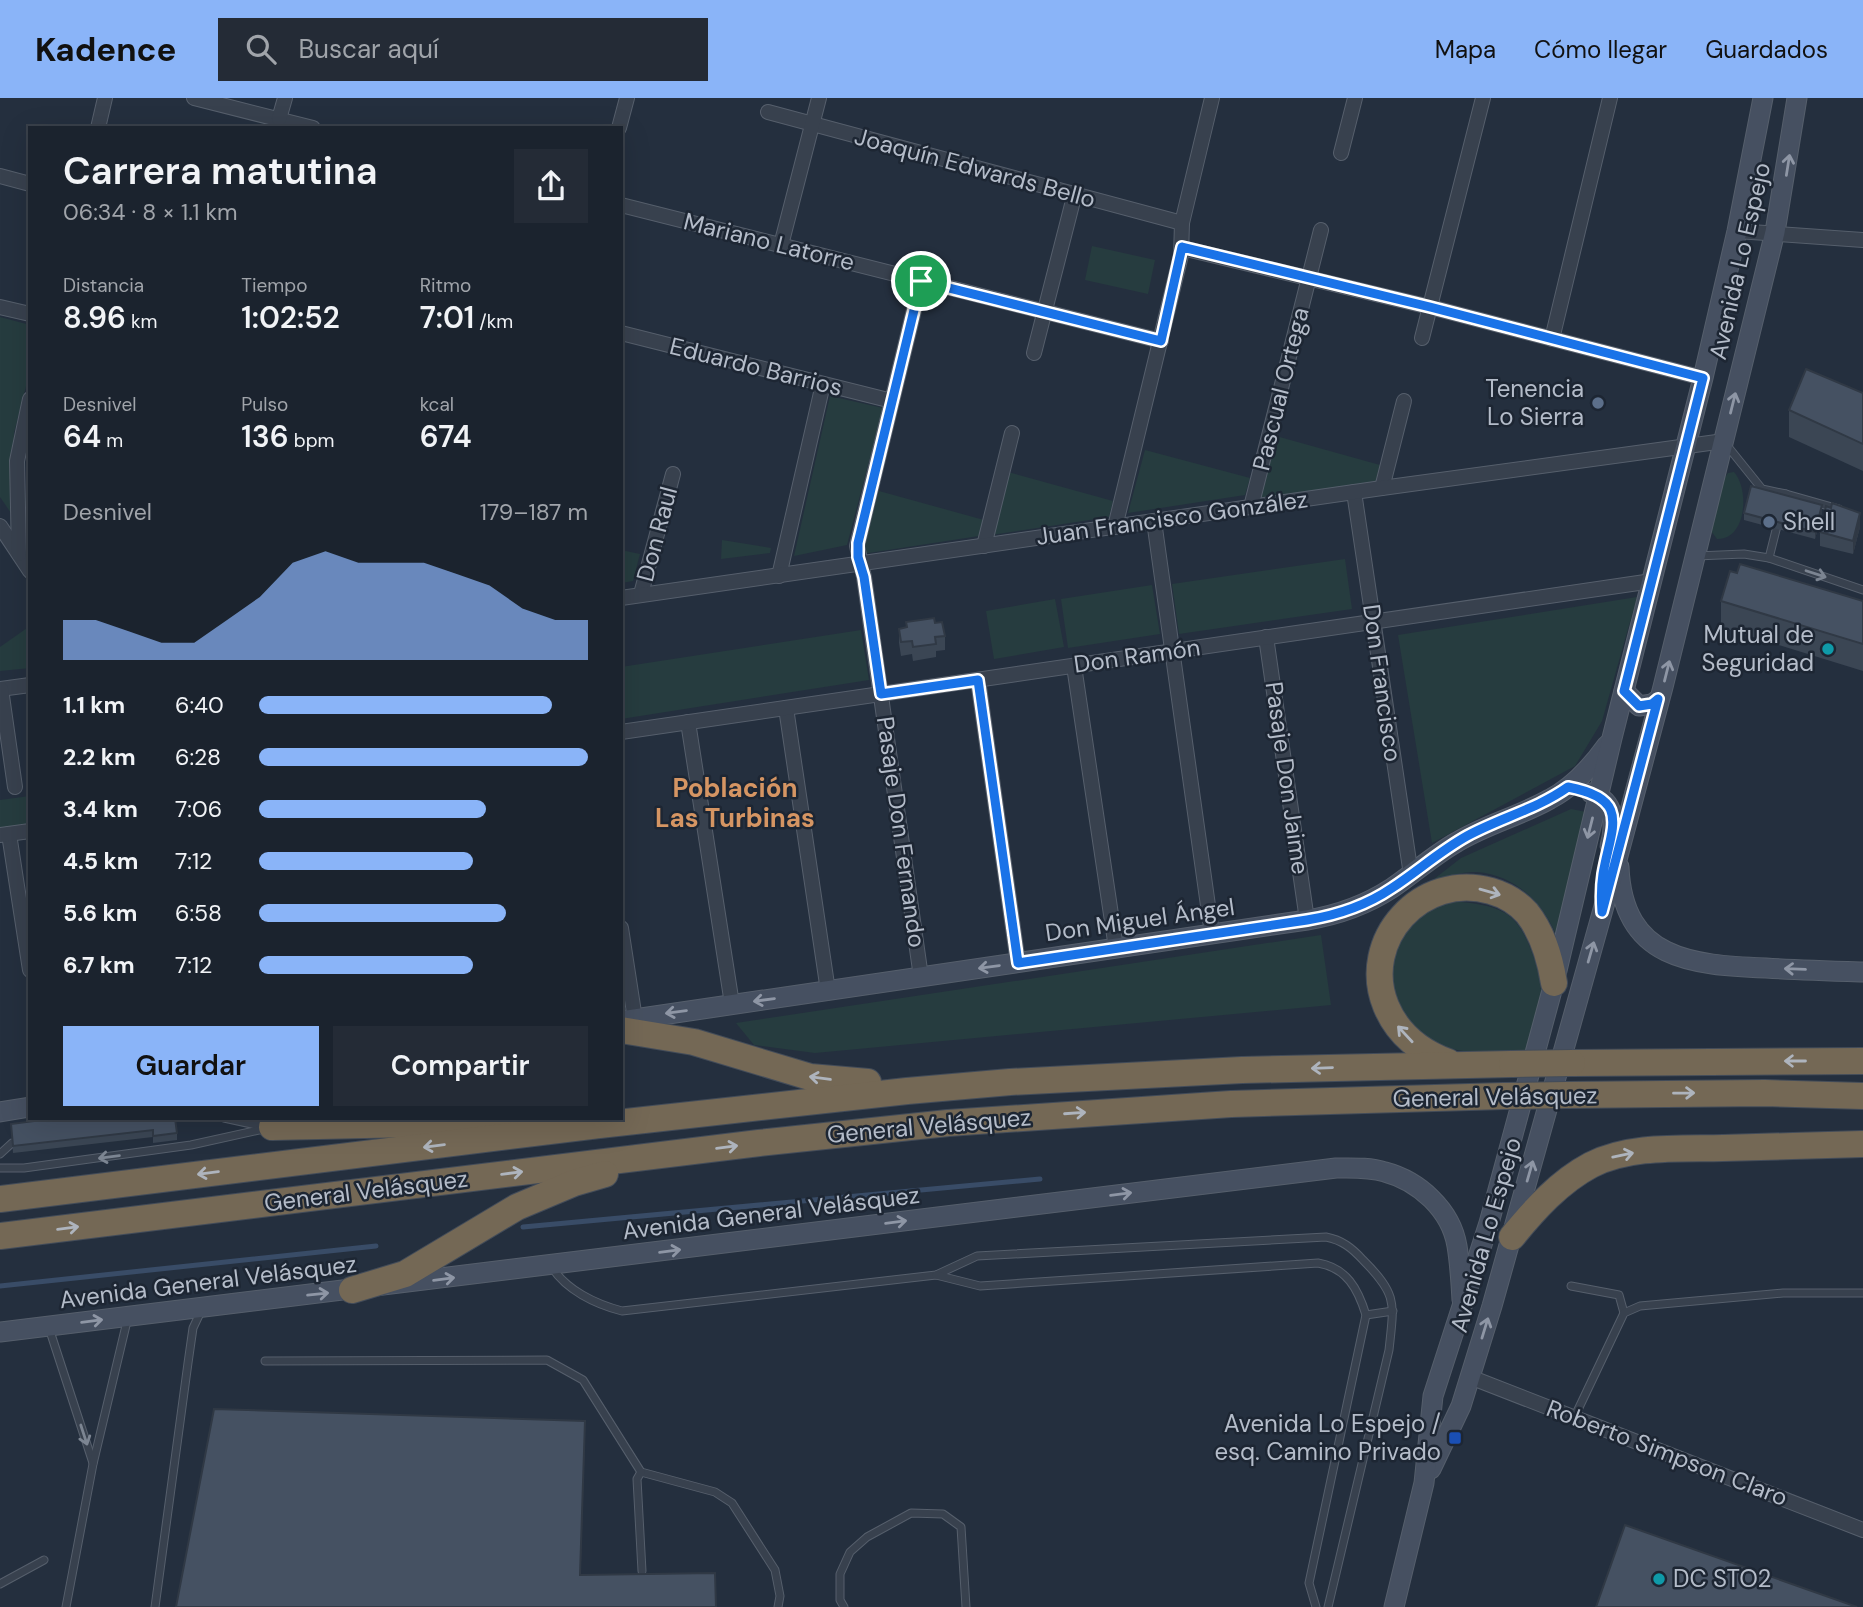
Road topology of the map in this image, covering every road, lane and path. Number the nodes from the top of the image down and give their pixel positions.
1 (105, 98) edge
2 (194, 98) edge
3 (285, 98) edge
4 (627, 98) edge
5 (819, 98) edge
6 (1212, 98) edge
7 (1355, 98) edge
8 (1483, 98) edge
9 (1609, 98) edge
10 (1763, 98) edge
11 (1797, 98) edge
12 (768, 112) dead end
13 (279, 119) junction
14 (812, 124) junction
15 (98, 126) edge
16 (305, 126) edge
17 (620, 126) edge
18 (1341, 153) dead end
19 (0, 176) edge
20 (28, 183) edge
21 (1075, 194) junction
22 (623, 206) edge
23 (1182, 223) junction
24 (1321, 230) dead end
25 (1737, 231) junction
26 (1775, 232) junction
27 (1863, 240) edge
28 (780, 245) junction
29 (1182, 247) junction
30 (1310, 276) junction
31 (921, 281) junction
32 (0, 307) edge
33 (1430, 307) junction
34 (1045, 312) junction
35 (28, 314) edge
36 (623, 334) edge
37 (1422, 338) dead end
38 (1552, 339) junction
39 (1161, 341) junction
40 (1034, 353) dead end
41 (1703, 378) junction
42 (823, 384) junction
43 (892, 401) junction
44 (1404, 401) dead end
45 (28, 415) edge
46 (1012, 433) dead end
47 (25, 438) edge
48 (1724, 441) junction
49 (1685, 446) junction
50 (673, 474) dead end
51 (1382, 488) junction
52 (1354, 492) junction
53 (1786, 494) junction
54 (1251, 507) junction
55 (1782, 507) edge
56 (1850, 512) edge
57 (1779, 520) edge
58 (1154, 521) junction
59 (0, 526) edge
60 (1115, 527) junction
61 (985, 546) junction
62 (19, 554) junction
63 (1695, 556) junction
64 (1769, 558) junction
65 (860, 564) junction
66 (28, 568) edge
67 (779, 576) junction
68 (1652, 580) junction
69 (1863, 590) edge
70 (641, 594) junction
71 (623, 598) edge
72 (1373, 622) junction
73 (1266, 637) junction
74 (1172, 651) junction
75 (1074, 666) junction
76 (978, 680) junction
77 (28, 685) edge
78 (0, 689) edge
79 (1624, 691) junction
80 (881, 694) junction
81 (1658, 699) junction
82 (786, 708) junction
83 (688, 722) junction
84 (623, 732) edge
85 (1612, 738) junction
86 (15, 787) dead end
87 (1568, 787) junction
88 (1598, 796) junction
89 (28, 831) edge
90 (4, 835) edge
91 (1618, 856) junction
92 (1411, 875) junction
93 (1602, 912) junction
94 (1307, 920) junction
95 (1212, 934) junction
96 (1116, 948) junction
97 (28, 960) edge
98 (1018, 963) junction
99 (623, 966) edge
100 (1863, 972) edge
101 (921, 977) junction
102 (1554, 983) junction
103 (828, 990) junction
104 (732, 1004) junction
105 (626, 1023) edge
106 (1863, 1061) edge
107 (1464, 1066) junction
108 (1010, 1082) junction
109 (1863, 1096) edge
110 (28, 1107) edge
111 (0, 1112) edge
112 (235, 1120) edge
113 (599, 1125) junction
114 (272, 1127) junction
115 (12, 1143) edge
116 (1863, 1144) edge
117 (0, 1154) edge
118 (659, 1155) junction
119 (0, 1168) edge
120 (0, 1199) edge
121 (0, 1236) edge
122 (1512, 1237) junction
123 (550, 1266) junction
124 (936, 1275) junction
125 (1571, 1286) dead end
126 (352, 1290) junction
127 (1863, 1293) edge
128 (1462, 1300) junction
129 (202, 1307) junction
130 (1393, 1311) junction
131 (1624, 1313) junction
132 (1366, 1315) junction
133 (128, 1316) junction
134 (48, 1326) junction
135 (0, 1333) edge
136 (265, 1360) dead end
137 (1470, 1377) junction
138 (1575, 1416) junction
139 (93, 1464) junction
140 (641, 1472) junction
141 (1424, 1483) junction
142 (1863, 1530) edge
143 (44, 1560) dead end
144 (642, 1571) edge
145 (0, 1584) edge
146 (65, 1607) edge
147 (155, 1607) edge
148 (778, 1607) edge
149 (844, 1607) edge
150 (966, 1607) edge
151 (1316, 1607) edge
152 (1328, 1607) edge
153 (1394, 1607) edge

1 - 15 street
2 - 13 street
3 - 13 street
4 - 17 street
5 - 14 street
6 - 23 street
7 - 18 street
8 - 33 street
9 - 38 street
10 - 25 main road, Avenida Lo Espejo
26 -> 11 main road, Avenida Lo Espejo
12 - 14 street, Joaquín Edwards Bello
13 - 16 street
14 - 21 street, Joaquín Edwards Bello
14 - 28 street
19 - 20 street
21 - 23 street, Joaquín Edwards Bello
21 - 34 street
22 - 28 street, Mariano Latorre
23 - 29 street
24 - 30 street, Pascual Ortega
25 - 26 street
25 - 41 main road, Avenida Lo Espejo
26 - 27 street
48 -> 26 main road, Avenida Lo Espejo
28 - 31 street, Mariano Latorre
29 - 30 street
29 - 39 street
30 - 33 street
30 - 54 street, Pascual Ortega
31 - 34 street, Mariano Latorre
31 - 43 street, Pasaje Don Fernando
32 - 35 street
33 - 37 street
33 - 38 street
34 - 39 street, Mariano Latorre
34 - 40 street
36 - 42 street, Eduardo Barrios
38 - 41 street
39 - 60 street
41 - 49 main road, Avenida Lo Espejo
42 - 43 street, Eduardo Barrios
42 - 67 street
43 - 65 street, Pasaje Don Fernando
44 - 51 street
45 - 47 street
46 - 61 street
47 - 62 street
48 - 49 street, Juan Francisco González
48 - 53 lane
48 - 63 main road, Avenida Lo Espejo
49 - 51 street, Juan Francisco González
49 - 68 main road, Avenida Lo Espejo
50 - 70 street, Don Raul
51 - 52 street, Juan Francisco González
52 - 54 street, Juan Francisco González
52 - 72 street, Don Francisco
53 - 55 lane
53 - 56 lane
54 - 58 street, Juan Francisco González
57 - 64 lane
58 - 60 street, Juan Francisco González
58 - 74 street
59 - 62 street
60 - 61 street, Juan Francisco González
61 - 65 street, Juan Francisco González
62 - 66 street
63 - 64 lane
81 -> 63 main road, Avenida Lo Espejo
64 -> 69 lane
65 - 67 street, Juan Francisco González
65 - 80 street, Pasaje Don Fernando
67 - 70 street, Juan Francisco González
68 - 72 street, Don Ramón
68 - 79 main road, Avenida Lo Espejo
70 - 71 street, Juan Francisco González
72 - 73 street, Don Ramón
72 - 92 street, Don Francisco
73 - 74 street, Don Ramón
73 - 94 street, Pasaje Don Jaime
74 - 75 street, Don Ramón
74 - 95 street
75 - 76 street, Don Ramón
75 - 96 street
76 - 80 street, Don Ramón
76 - 98 street
77 - 78 street
78 - 86 street
79 - 81 main road
79 - 85 main road, Avenida Lo Espejo
80 - 82 street, Don Ramón
80 - 101 street, Pasaje Don Fernando
81 - 91 main road, Avenida Lo Espejo
82 - 83 street, Don Ramón
82 - 103 street
83 - 84 street, Don Ramón
83 - 104 street
85 - 87 main road, Don Miguel Ángel
85 - 88 main road, Avenida Lo Espejo
87 - 88 main road
87 - 92 main road, Don Miguel Ángel
88 - 93 main road
88 -> 102 main road, Avenida Lo Espejo
89 - 90 street
90 - 97 street
91 - 93 main road, Avenida Lo Espejo
100 -> 91 main road
92 - 94 main road, Don Miguel Ángel
122 -> 93 main road, Avenida Lo Espejo
94 - 95 main road, Don Miguel Ángel
95 - 96 main road, Don Miguel Ángel
96 - 98 main road, Don Miguel Ángel
98 -> 101 main road, Don Miguel Ángel
99 - 105 street
101 - 103 main road, Don Miguel Ángel
107 -> 102 highway
102 - 128 main road, Avenida Lo Espejo
103 -> 104 main road, Don Miguel Ángel
104 -> 105 main road, Don Miguel Ángel
108 -> 105 highway
106 -> 107 highway, General Velásquez, bridge
107 -> 108 highway, General Velásquez
108 - 113 highway, General Velásquez
118 -> 109 highway, General Velásquez, bridge
110 - 111 main road
112 - 114 lane
113 - 114 highway
113 -> 120 highway, General Velásquez
114 -> 119 lane
115 - 117 lane
122 -> 116 highway
121 -> 118 highway, General Velásquez
118 - 126 highway
137 -> 122 main road, Avenida Lo Espejo
123 - 124 lane
126 -> 123 main road, Avenida General Velásquez
123 -> 128 main road, Avenida General Velásquez
124 - 130 lane
124 - 132 lane
125 - 131 lane
129 -> 126 main road, Avenida General Velásquez
127 - 131 lane
128 - 141 main road, Avenida Lo Espejo
129 - 133 main road, Avenida General Velásquez
129 - 147 lane
130 - 132 lane
130 - 152 lane
131 - 138 lane
132 - 151 lane
134 -> 133 main road, Avenida General Velásquez
133 - 139 lane
134 - 135 main road, Avenida General Velásquez
134 -> 139 lane
136 - 140 lane
137 - 138 street, Roberto Simpson Claro
137 - 141 main road, Avenida Lo Espejo
138 - 142 street, Roberto Simpson Claro
139 - 146 lane
140 - 144 lane
140 - 148 lane
141 - 153 main road, Avenida Lo Espejo
143 - 145 lane
149 - 150 lane

